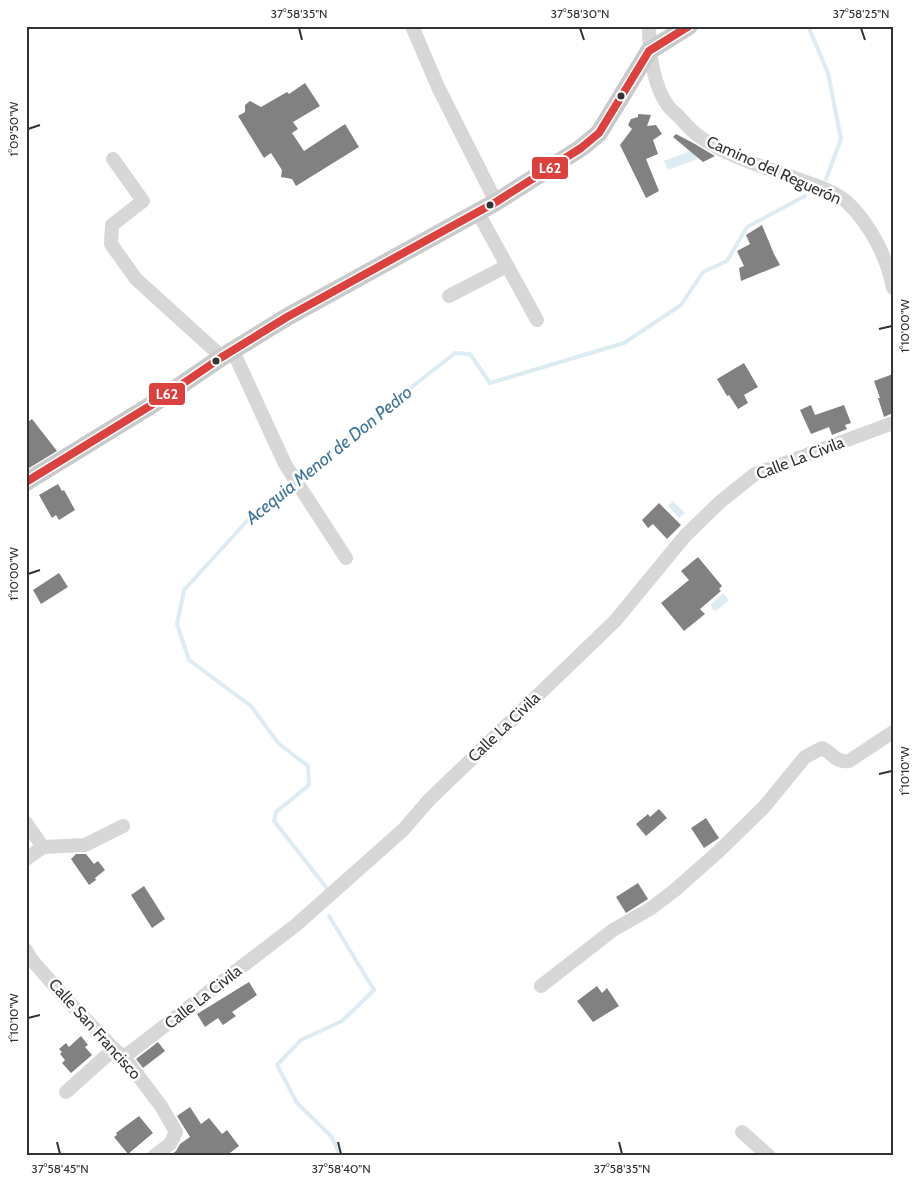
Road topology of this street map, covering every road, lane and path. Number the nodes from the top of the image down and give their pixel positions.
1 (412, 26) edge
2 (649, 26) edge
3 (689, 26) edge
4 (649, 51) junction
5 (113, 159) dead end
6 (496, 202) junction
7 (476, 214) junction
8 (507, 266) junction
9 (893, 288) edge
10 (449, 296) dead end
11 (537, 320) dead end
12 (227, 354) junction
13 (893, 423) edge
14 (28, 479) edge
15 (346, 558) dead end
16 (893, 732) edge
17 (26, 823) edge
18 (123, 826) dead end
19 (43, 847) junction
20 (26, 859) edge
21 (26, 950) edge
22 (540, 986) dead end
23 (119, 1053) junction
24 (66, 1092) dead end
25 (742, 1132) dead end
26 (154, 1156) edge
27 (769, 1156) edge

1 - 6 street
2 - 4 street, Camino del Reguerón
3 - 4 main road
4 - 6 main road
4 - 9 street, Camino del Reguerón
5 - 12 street
6 - 7 main road
7 - 8 street
7 - 12 main road
8 - 10 street
8 - 11 street
12 - 14 main road
12 - 15 street
13 - 23 street, Calle La Civila
16 - 22 street
17 - 19 street
18 - 19 street
19 - 20 street
21 - 23 street, Calle San Francisco
23 - 24 street, Calle La Civila
23 - 26 street, Calle San Francisco
25 - 27 street

